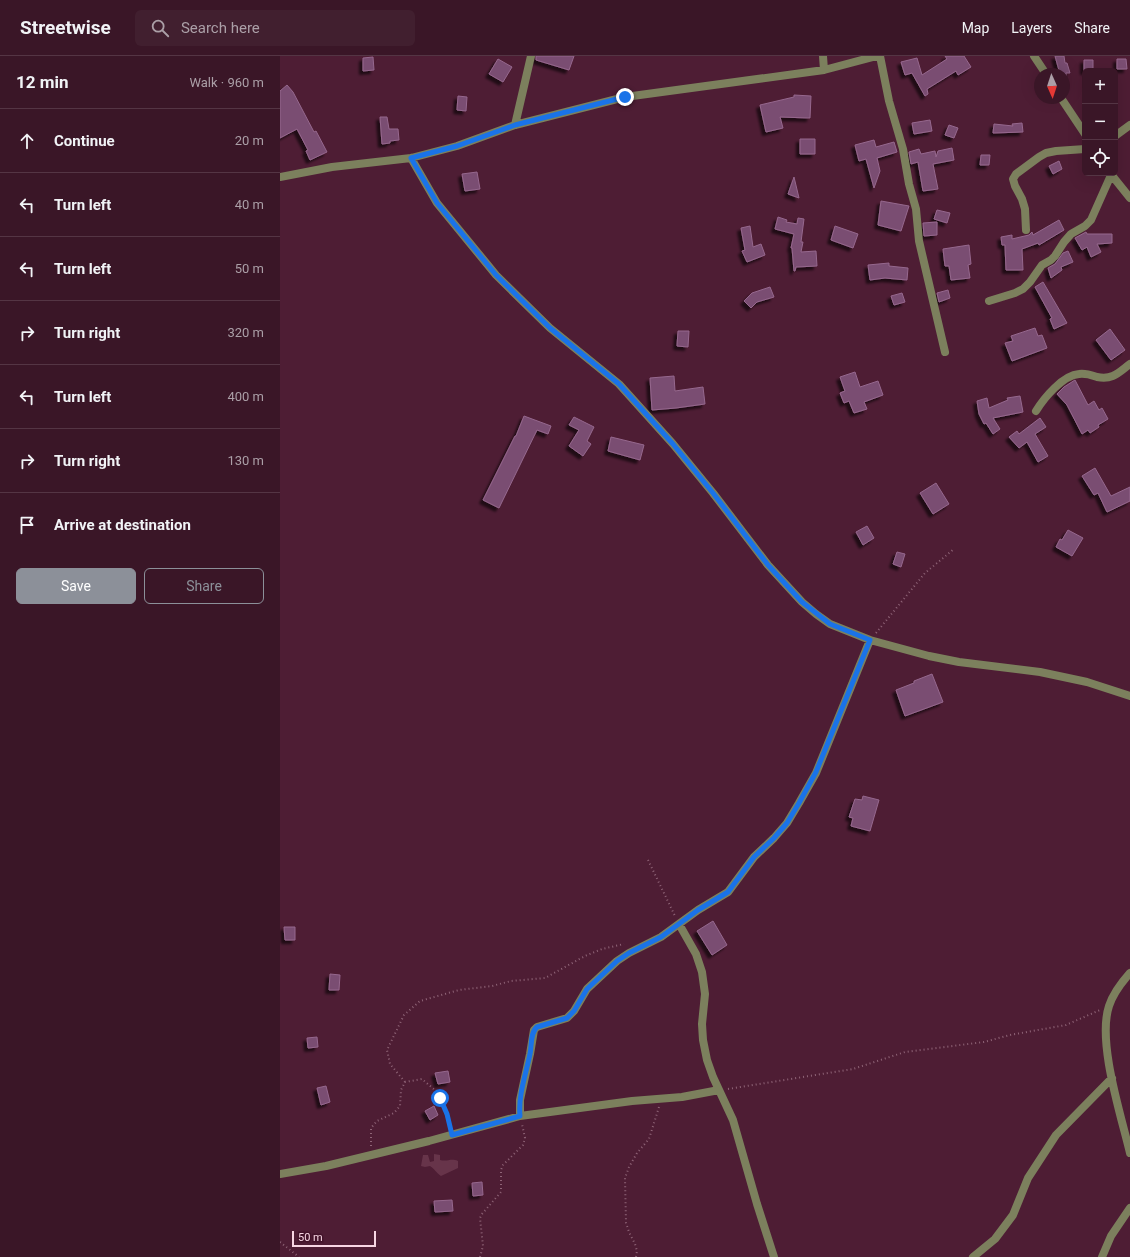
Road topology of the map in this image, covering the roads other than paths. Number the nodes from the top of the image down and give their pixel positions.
1 (531, 56) edge
2 (823, 56) edge
3 (876, 56) edge
4 (880, 56) edge
5 (1034, 56) edge
6 (1042, 68) edge
7 (824, 70) junction
8 (1066, 104) edge
9 (515, 125) junction
10 (1130, 125) edge
11 (1082, 129) edge
12 (1118, 134) edge
13 (1082, 149) edge
14 (411, 158) junction
15 (1109, 176) edge
16 (1112, 176) edge
17 (280, 177) edge
18 (1130, 198) edge
19 (1026, 230) dead end
20 (989, 301) dead end
21 (945, 352) dead end
22 (1130, 364) edge
23 (1036, 410) dead end
24 (870, 640) junction
25 (1130, 696) edge
26 (679, 924) junction
27 (1130, 972) edge
28 (1112, 1078) junction
29 (719, 1090) junction
30 (520, 1116) junction
31 (1130, 1153) edge
32 (280, 1174) edge
33 (1130, 1208) edge
34 (774, 1257) edge
35 (973, 1257) edge
36 (1102, 1257) edge

1 - 9 street
2 - 7 street
3 - 7 street
4 - 21 street
5 - 6 street
7 - 9 street
8 - 11 street
9 - 14 street
10 - 12 street
13 - 19 street
14 - 17 street
14 - 24 street
15 - 20 street
16 - 18 street
22 - 23 street
24 - 25 street
24 - 26 street
26 - 29 street
26 - 30 street
27 - 28 street
28 - 31 street
28 - 35 street
29 - 30 street
29 - 34 street
30 - 32 street
33 - 36 street

